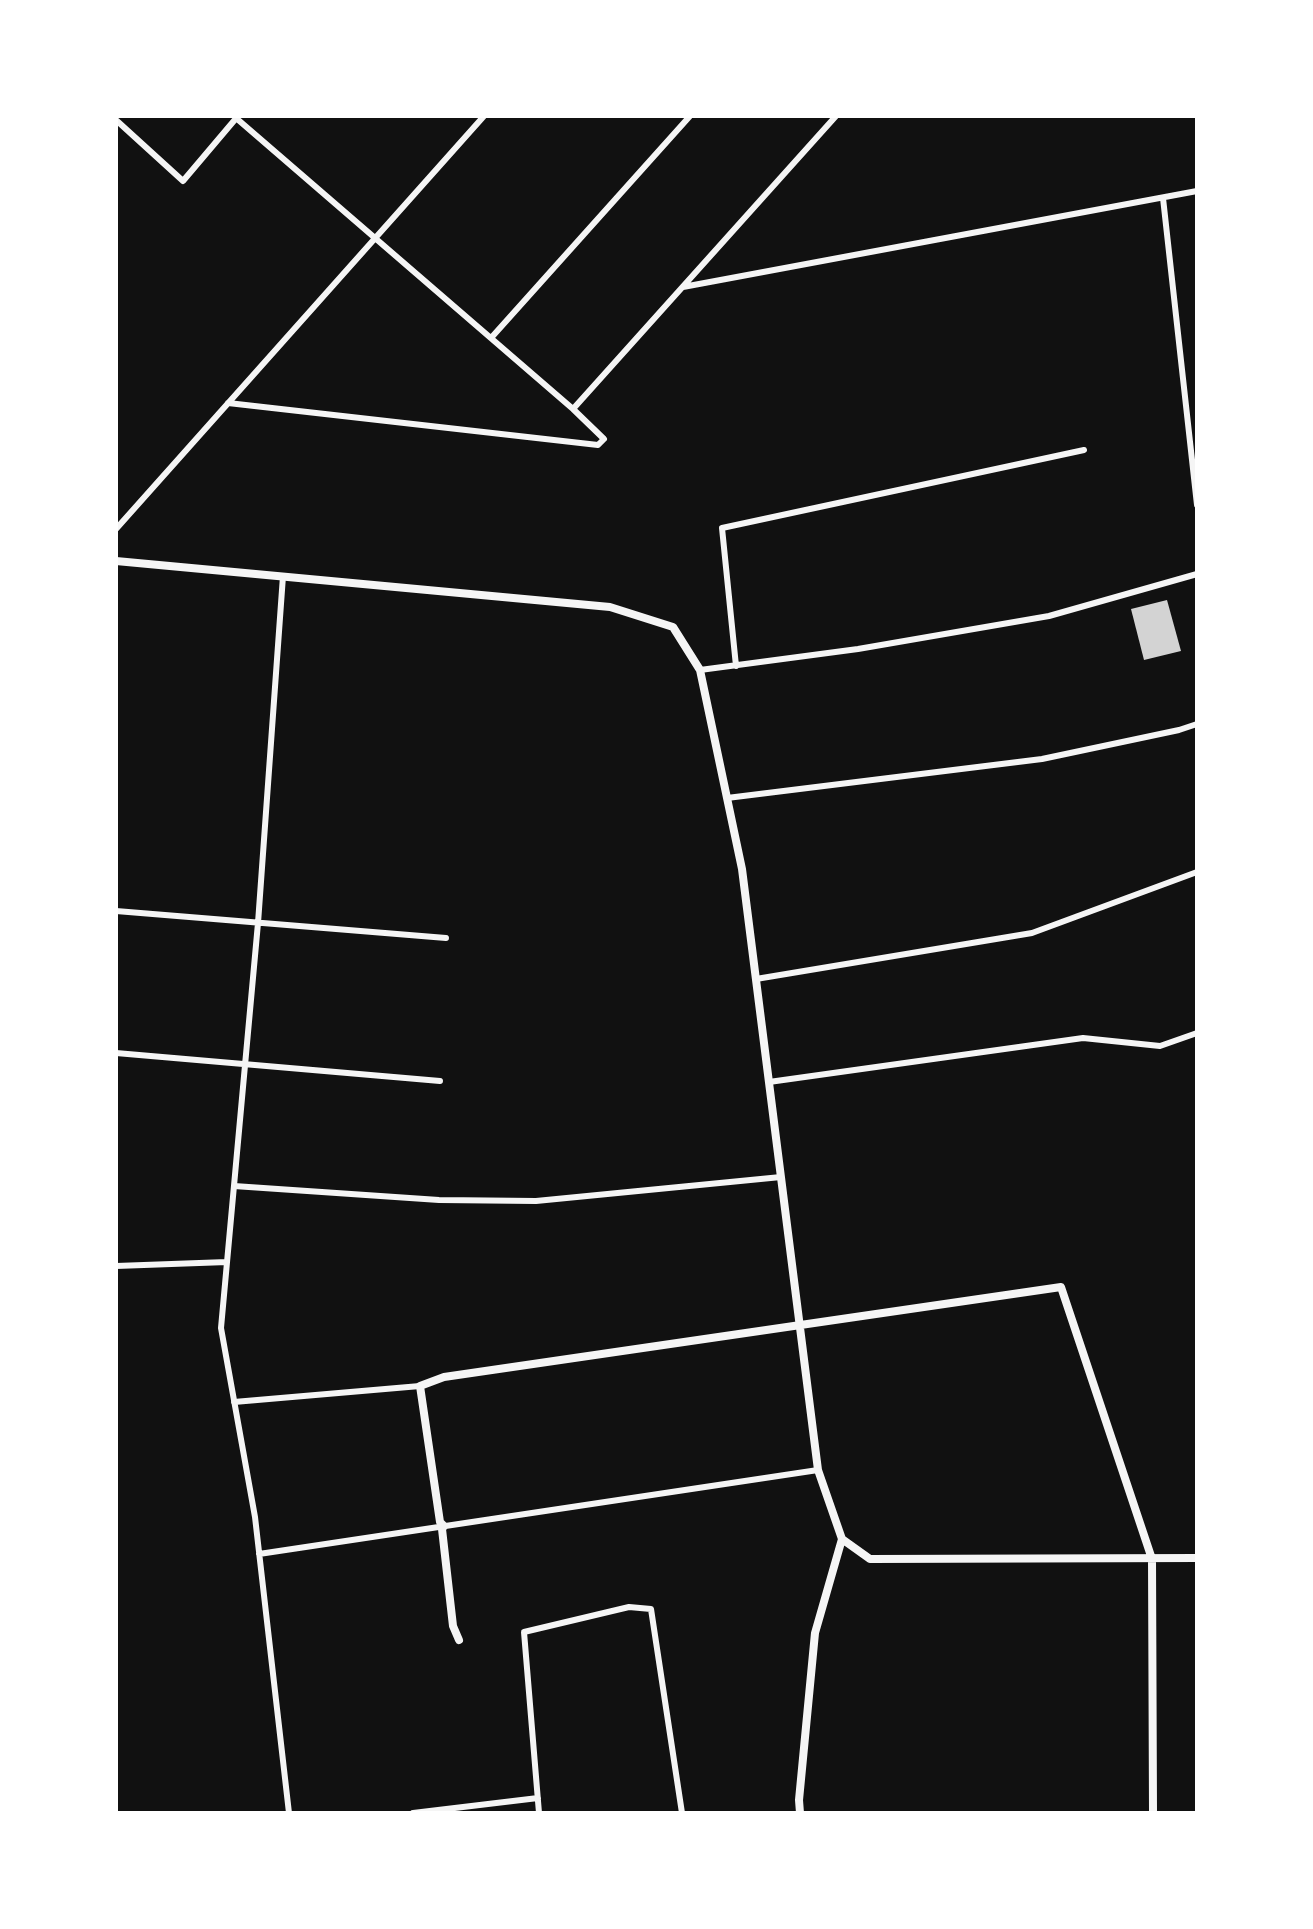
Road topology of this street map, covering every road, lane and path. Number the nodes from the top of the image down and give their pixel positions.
1 (484, 116) edge
2 (690, 116) edge
3 (836, 116) edge
4 (237, 117) edge
5 (116, 120) edge
6 (1197, 191) edge
7 (1163, 198) junction
8 (376, 238) junction
9 (683, 287) junction
10 (491, 338) junction
11 (228, 403) junction
12 (573, 409) junction
13 (1084, 450) dead end
14 (1197, 505) edge
15 (116, 529) edge
16 (116, 561) edge
17 (1197, 574) edge
18 (283, 576) junction
19 (736, 666) junction
20 (700, 670) junction
21 (1197, 724) edge
22 (727, 798) junction
23 (1197, 872) edge
24 (116, 911) edge
25 (258, 923) junction
26 (446, 938) dead end
27 (756, 979) junction
28 (1197, 1033) edge
29 (116, 1053) edge
30 (245, 1065) junction
31 (440, 1081) dead end
32 (769, 1082) junction
33 (781, 1177) junction
34 (234, 1186) junction
35 (227, 1262) junction
36 (116, 1266) edge
37 (800, 1326) junction
38 (420, 1386) junction
39 (234, 1402) junction
40 (818, 1470) junction
41 (444, 1526) junction
42 (842, 1539) junction
43 (259, 1554) junction
44 (1197, 1558) edge
45 (1152, 1559) junction
46 (459, 1640) dead end
47 (538, 1798) junction
48 (289, 1813) edge
49 (413, 1813) edge
50 (539, 1813) edge
51 (682, 1813) edge
52 (800, 1813) edge
53 (1153, 1813) edge

1 - 8 lane
2 - 10 lane
3 - 9 lane
4 - 5 lane
4 - 8 lane
6 - 7 lane
7 - 9 lane
7 - 14 lane
8 - 10 lane
8 - 11 lane
9 - 12 lane
10 - 12 lane
11 - 12 lane
11 - 15 lane
13 - 19 lane
16 - 18 street
17 - 19 lane
18 - 20 street
18 - 25 lane
19 - 20 lane
20 - 22 street
21 - 22 lane
22 - 27 street
23 - 27 lane
24 - 25 lane
25 - 26 lane
25 - 30 lane
27 - 32 street
28 - 32 lane
29 - 30 lane
30 - 31 lane
30 - 34 lane
32 - 33 street
33 - 34 lane
33 - 37 street
34 - 35 lane
35 - 36 lane
35 - 39 lane
37 - 38 street
37 - 40 street
37 - 45 street
38 - 39 lane
38 - 41 street
39 - 43 lane
40 - 41 lane
40 - 42 street
41 - 43 lane
41 - 46 street
42 - 45 street
42 - 52 street
43 - 48 lane
44 - 45 street
45 - 53 street
47 - 49 lane
47 - 50 lane
47 - 51 lane

